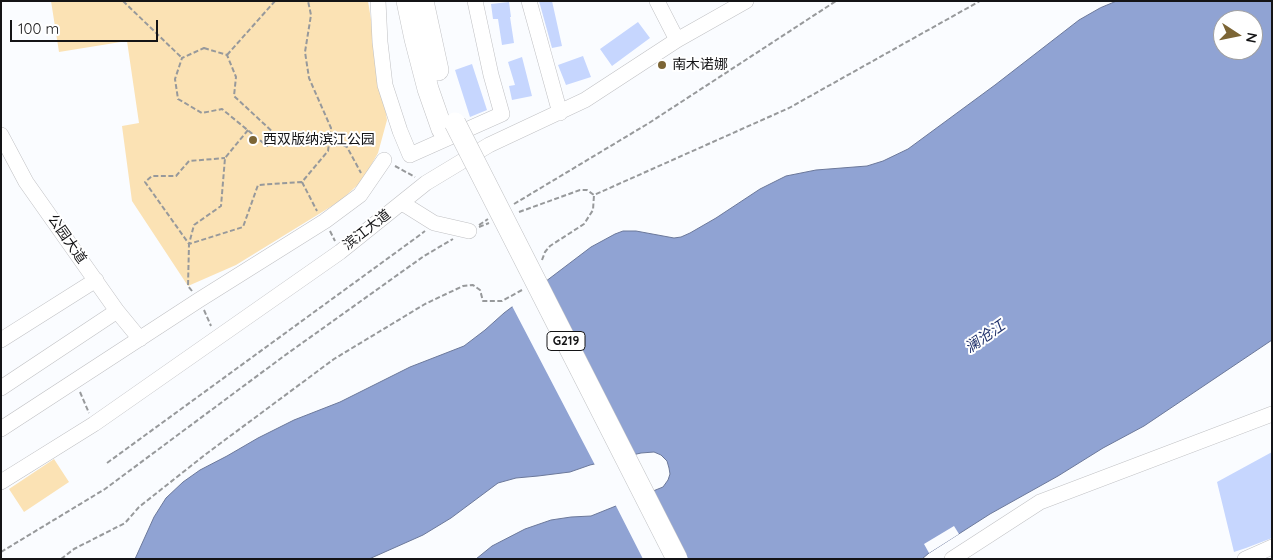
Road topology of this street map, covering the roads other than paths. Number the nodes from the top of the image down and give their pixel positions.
1 (378, 1) edge
2 (407, 1) edge
3 (422, 1) edge
4 (475, 1) edge
5 (529, 1) edge
6 (657, 1) edge
7 (744, 2) edge
8 (677, 40) junction
9 (560, 113) junction
10 (449, 126) junction
11 (1, 135) edge
12 (384, 160) road end
13 (402, 203) junction
14 (469, 231) road end
15 (96, 280) junction
16 (118, 311) junction
17 (140, 339) junction
18 (1, 340) edge
19 (1, 388) edge
20 (1272, 414) edge
21 (1, 429) edge
22 (1, 482) edge
23 (1272, 547) edge
24 (662, 559) edge
25 (677, 559) edge
26 (952, 559) edge
27 (1245, 559) edge

1 - 4 street
2 - 10 highway, G219
3 - 10 highway, G219
5 - 9 street
6 - 8 street
7 - 8 street, 滨江大道
8 - 9 street, 滨江大道
9 - 13 street, 滨江大道
10 - 24 highway, G219
10 - 25 highway, G219, bridge
11 - 15 street, 公园大道
12 - 17 street
13 - 14 street
13 - 22 street, 滨江大道
15 - 16 street, 公园大道
15 - 18 street
16 - 17 street, 公园大道
16 - 19 street
17 - 21 street
20 - 26 street
23 - 27 street

